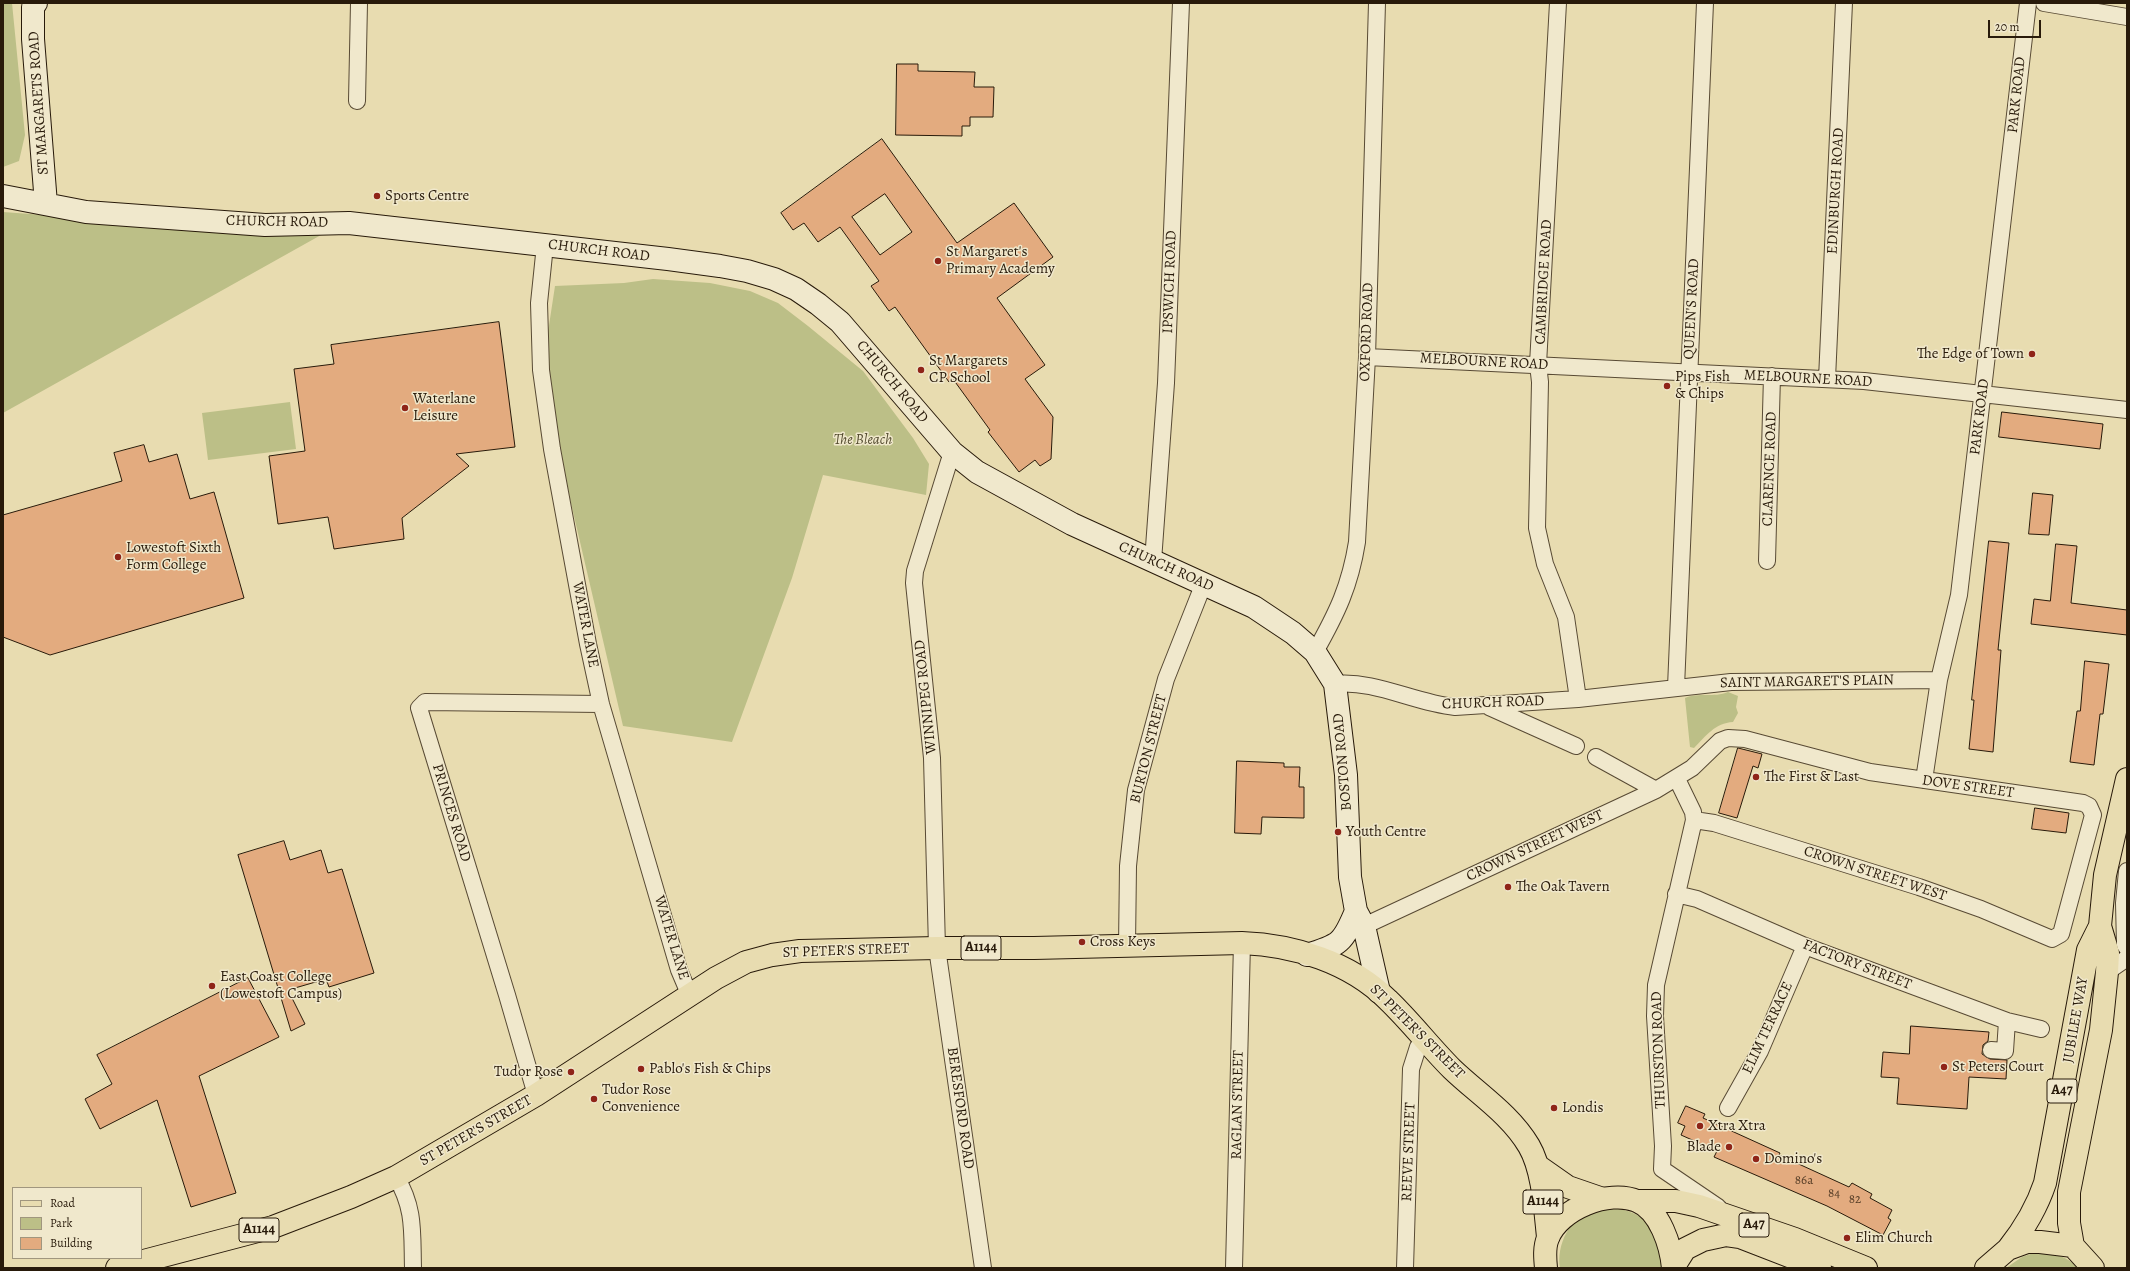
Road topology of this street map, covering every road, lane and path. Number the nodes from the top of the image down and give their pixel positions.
1 (36, 3) edge
2 (359, 3) edge
3 (1181, 3) edge
4 (1377, 3) edge
5 (1558, 3) edge
6 (1705, 3) edge
7 (1844, 3) edge
8 (2028, 3) edge
9 (2044, 3) edge
10 (2127, 17) edge
11 (356, 101) dead end
12 (3, 196) edge
13 (46, 204) junction
14 (545, 244) junction
15 (1367, 357) junction
16 (1538, 364) junction
17 (1689, 372) junction
18 (1772, 376) junction
19 (1827, 379) junction
20 (1982, 393) junction
21 (2127, 410) edge
22 (952, 452) junction
23 (1153, 561) junction
24 (1767, 561) dead end
25 (1204, 583) junction
26 (1315, 652) junction
27 (1939, 680) junction
28 (1335, 684) junction
29 (1676, 687) junction
30 (1578, 699) junction
31 (601, 704) junction
32 (1488, 706) junction
33 (1576, 746) dead end
34 (1712, 749) joint
35 (1596, 757) dead end
36 (1677, 779) junction
37 (1924, 780) junction
38 (1656, 790) junction
39 (2126, 790) edge
40 (1694, 820) junction
41 (2127, 871) edge
42 (1676, 894) junction
43 (1357, 921) junction
44 (2100, 926) junction
45 (2052, 939) joint
46 (1242, 943) junction
47 (1127, 946) junction
48 (1805, 946) junction
49 (937, 948) junction
50 (2127, 948) edge
51 (1307, 955) junction
52 (2127, 958) edge
53 (2107, 972) junction
54 (1379, 992) junction
55 (690, 996) junction
56 (2007, 1021) junction
57 (2041, 1029) dead end
58 (1424, 1039) junction
59 (1992, 1050) dead end
60 (536, 1095) junction
61 (1728, 1108) dead end
62 (1538, 1166) junction
63 (396, 1177) junction
64 (1600, 1198) junction
65 (1637, 1200) junction
66 (1736, 1219) junction
67 (1548, 1237) junction
68 (2073, 1246) junction
69 (2008, 1249) junction
70 (2094, 1266) edge
71 (1985, 1267) edge
72 (117, 1268) edge
73 (413, 1268) edge
74 (983, 1268) edge
75 (1234, 1268) edge
76 (1406, 1268) edge
77 (1546, 1268) edge
78 (1673, 1268) edge
79 (1820, 1268) edge
80 (1866, 1268) edge

1 - 13 main road, ST MARGARETS ROAD
2 - 11 street
3 - 23 street, IPSWICH ROAD
4 - 15 street, OXFORD ROAD
5 - 16 street, CAMBRIDGE ROAD
6 - 17 street, QUEEN'S ROAD
7 - 19 street, EDINBURGH ROAD
8 - 20 street, PARK ROAD
9 - 10 street
12 - 13 main road, CHURCH ROAD
13 - 14 main road, CHURCH ROAD
14 - 22 main road, CHURCH ROAD
14 - 31 street, WATER LANE
15 - 16 street, MELBOURNE ROAD
15 - 26 street, OXFORD ROAD
16 - 17 street, MELBOURNE ROAD
16 - 30 street, CAMBRIDGE ROAD
17 - 18 street, MELBOURNE ROAD
17 - 29 street, QUEEN'S ROAD
18 - 19 street, MELBOURNE ROAD
18 - 24 street, CLARENCE ROAD
19 - 20 street, MELBOURNE ROAD
20 - 21 street, MELBOURNE ROAD
20 - 27 street, PARK ROAD
22 - 23 main road, CHURCH ROAD
22 - 49 street, WINNIPEG ROAD
23 - 25 main road, CHURCH ROAD
25 - 26 main road, CHURCH ROAD
25 - 47 street, BURTON STREET
26 - 28 main road, CHURCH ROAD
27 - 29 street, SAINT MARGARET'S PLAIN
27 - 37 street, PARK ROAD
28 - 32 street, CHURCH ROAD
28 - 43 main road, BOSTON ROAD
29 - 30 street, CHURCH ROAD
30 - 32 street, CHURCH ROAD
31 - 55 street, WATER LANE
31 - 60 street, PRINCES ROAD
32 - 33 street
34 - 36 street, CROWN STREET WEST
34 - 37 street, DOVE STREET
35 - 38 street
36 - 38 street, CROWN STREET WEST
36 - 40 street
37 - 45 street, DOVE STREET
38 - 43 street, CROWN STREET WEST
39 - 44 main road, JUBILEE WAY / A47
40 - 42 street, THURSTON ROAD
40 - 45 street, CROWN STREET WEST
41 - 50 street
42 - 48 street, FACTORY STREET
42 - 66 street, THURSTON ROAD
43 - 51 main road
43 - 54 main road, BOSTON ROAD
44 - 53 main road, JUBILEE WAY / A47
44 - 69 main road, JUBILEE WAY / A47
46 - 47 main road, ST PETER'S STREET / A1144
46 - 51 main road, ST PETER'S STREET / A1144
46 - 75 street, RAGLAN STREET
47 - 49 main road, ST PETER'S STREET / A1144
48 - 56 street, FACTORY STREET
48 - 61 street, ELIM TERRACE
49 - 55 main road, ST PETER'S STREET / A1144
49 - 74 street, BERESFORD ROAD
51 - 54 main road, ST PETER'S STREET / A1144
52 - 53 street
53 - 68 main road, JUBILEE WAY / A47
54 - 58 main road, ST PETER'S STREET / A1144
55 - 60 main road, ST PETER'S STREET / A1144
56 - 57 street, FACTORY STREET
56 - 59 street
58 - 62 main road, ST PETER'S STREET / A1144
58 - 76 street, REEVE STREET
60 - 63 main road, ST PETER'S STREET / A1144
62 - 64 main road, A1144
62 - 67 main road, ST PETER'S STREET / A1144
63 - 72 main road, ST PETER'S STREET / A1144
63 - 73 street
64 - 65 main road
64 - 67 main road
65 - 66 main road, A47
65 - 78 main road
66 - 80 main road, A47
67 - 77 main road
68 - 69 main road
68 - 70 main road
69 - 71 main road
78 - 79 main road, A47

